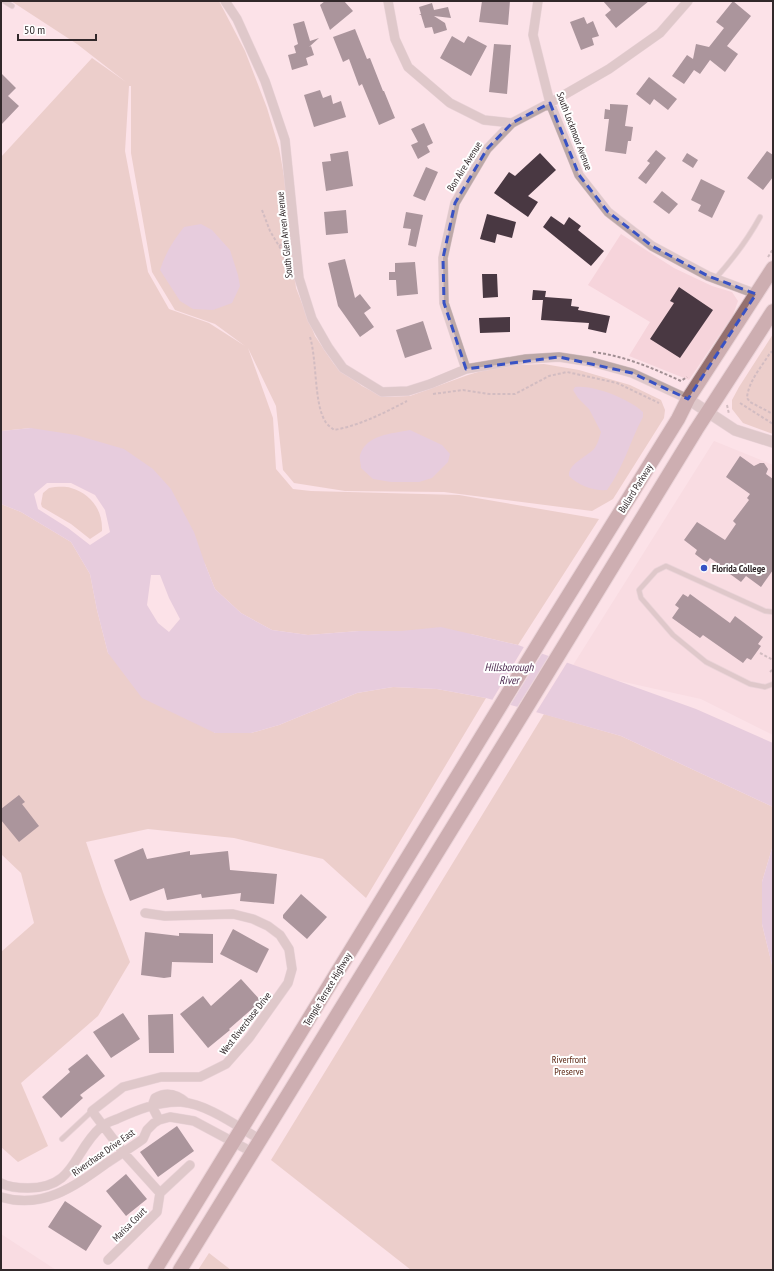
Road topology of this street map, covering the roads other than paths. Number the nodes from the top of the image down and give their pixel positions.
1 (4, 1) edge
2 (225, 1) edge
3 (388, 1) edge
4 (538, 1) edge
5 (688, 1) edge
6 (12, 6) dead end
7 (550, 103) junction
8 (512, 123) junction
9 (760, 218) dead end
10 (773, 268) edge
11 (714, 279) junction
12 (756, 294) junction
13 (773, 311) edge
14 (466, 369) junction
15 (688, 399) junction
16 (707, 412) junction
17 (773, 442) edge
18 (773, 612) edge
19 (773, 684) edge
20 (499, 708) joint
21 (145, 913) dead end
22 (152, 1106) junction
23 (92, 1111) junction
24 (159, 1120) junction
25 (102, 1126) junction
26 (242, 1129) junction
27 (62, 1139) dead end
28 (261, 1140) junction
29 (233, 1141) junction
30 (123, 1152) junction
31 (252, 1152) junction
32 (190, 1165) dead end
33 (1, 1183) edge
34 (160, 1193) junction
35 (1, 1197) edge
36 (108, 1260) dead end
37 (155, 1270) edge
38 (180, 1270) edge

1 - 6 lane
2 - 14 street, South Glen Arven Avenue
3 - 8 street
4 - 7 street, South Lockmoor Avenue
5 - 7 street, Bon Aire Avenue
7 - 8 street, Bon Aire Avenue
7 - 11 street, South Lockmoor Avenue
8 - 14 street, Bon Aire Avenue
9 - 11 lane
10 - 12 main road, Bullard Parkway
11 - 12 street, South Lockmoor Avenue
12 - 15 main road, Bullard Parkway
13 - 16 main road
14 - 15 street, South Glen Arven Avenue
15 - 16 street
15 - 20 main road, Bullard Parkway
16 - 17 street
16 - 28 main road
18 - 19 lane
20 - 26 main road, Temple Terrace Highway
21 - 23 street, West Riverchase Drive
22 - 24 street
22 - 25 street, Riverchase Drive East
22 - 26 street, Riverchase Drive East
23 - 25 street
23 - 27 lane
24 - 29 street
24 - 30 street, Riverchase Drive East
25 - 30 street
25 - 33 street, Riverchase Drive East
26 - 28 street, Riverchase Drive East
26 - 29 main road, Temple Terrace Highway
28 - 31 main road
29 - 31 street
29 - 37 main road, Temple Terrace Highway
30 - 34 street
30 - 35 street, Riverchase Drive East
31 - 38 main road
32 - 34 street
34 - 36 street, Marisa Court

